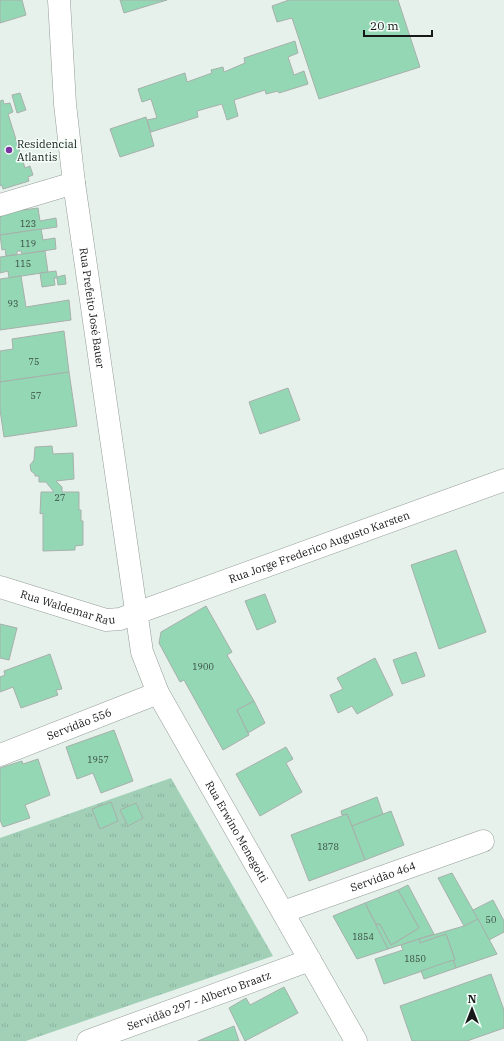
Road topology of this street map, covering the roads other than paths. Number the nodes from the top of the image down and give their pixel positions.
1 (60, 0) edge
2 (74, 183) junction
3 (0, 205) edge
4 (504, 480) edge
5 (0, 588) edge
6 (136, 615) junction
7 (158, 693) junction
8 (0, 755) edge
9 (483, 841) dead end
10 (283, 912) junction
11 (310, 960) junction
12 (88, 1041) edge
13 (356, 1041) edge

1 - 2 street, Rua Prefeito José Bauer
2 - 3 street
2 - 6 street, Rua Prefeito José Bauer
4 - 6 street, Rua Jorge Frederico Augusto Karsten
5 - 6 street, Rua Waldemar Rau
6 - 7 street, Rua Erwino Menegotti
7 - 8 street, Servidão 556
7 - 10 street, Rua Erwino Menegotti
9 - 10 street, Servidão 464
10 - 11 street, Rua Erwino Menegotti
11 - 12 street, Servidão 297 - Alberto Braatz
11 - 13 street, Rua Erwino Menegotti

